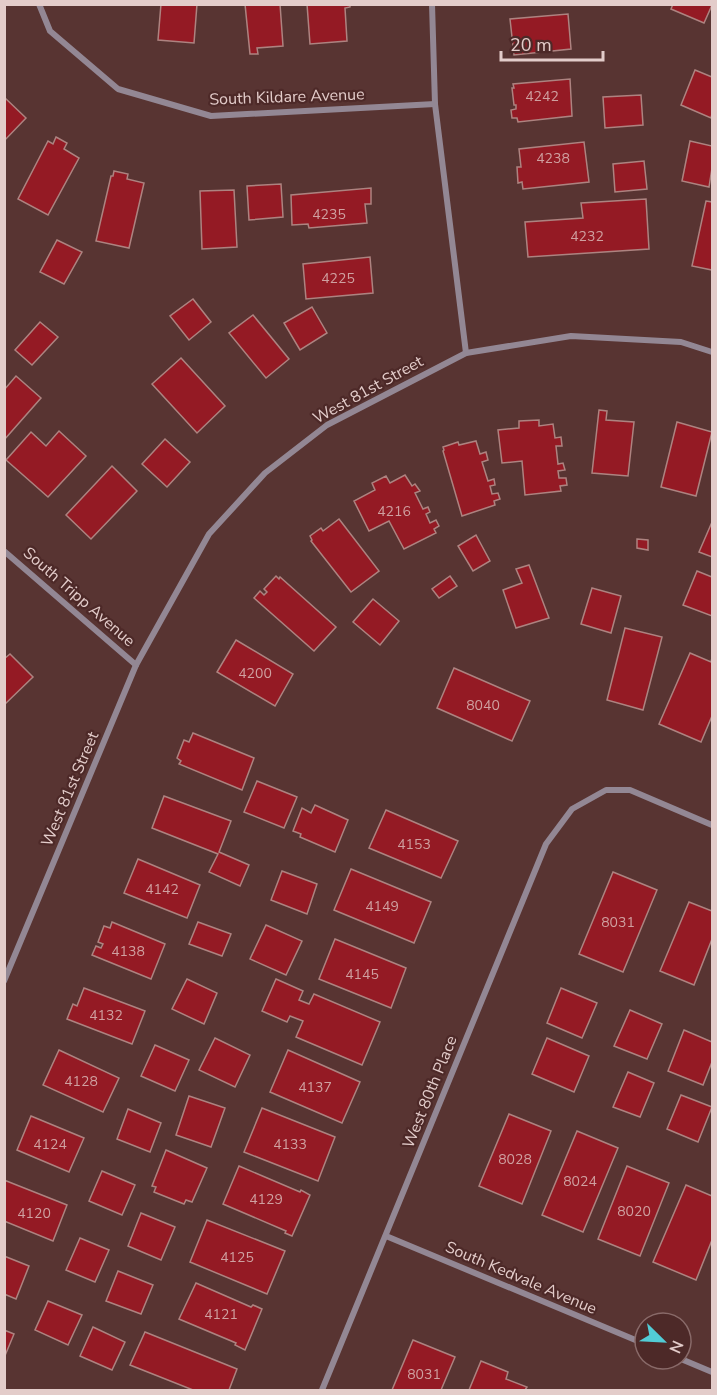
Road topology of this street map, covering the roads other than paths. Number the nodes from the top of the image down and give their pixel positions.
1 (39, 4) edge
2 (432, 4) edge
3 (435, 104) junction
4 (712, 352) edge
5 (466, 354) junction
6 (4, 551) edge
7 (136, 664) junction
8 (712, 825) edge
9 (4, 981) edge
10 (386, 1236) junction
11 (633, 1339) edge
12 (693, 1364) edge
13 (712, 1372) edge
14 (322, 1390) edge

1 - 3 street, South Kildare Avenue
2 - 3 street
3 - 5 street
4 - 5 street
5 - 7 street, West 81st Street
6 - 7 street, South Tripp Avenue
7 - 9 street, West 81st Street
8 - 10 street, West 80th Place
10 - 11 street, South Kedvale Avenue
10 - 14 street, West 80th Place
12 - 13 street

